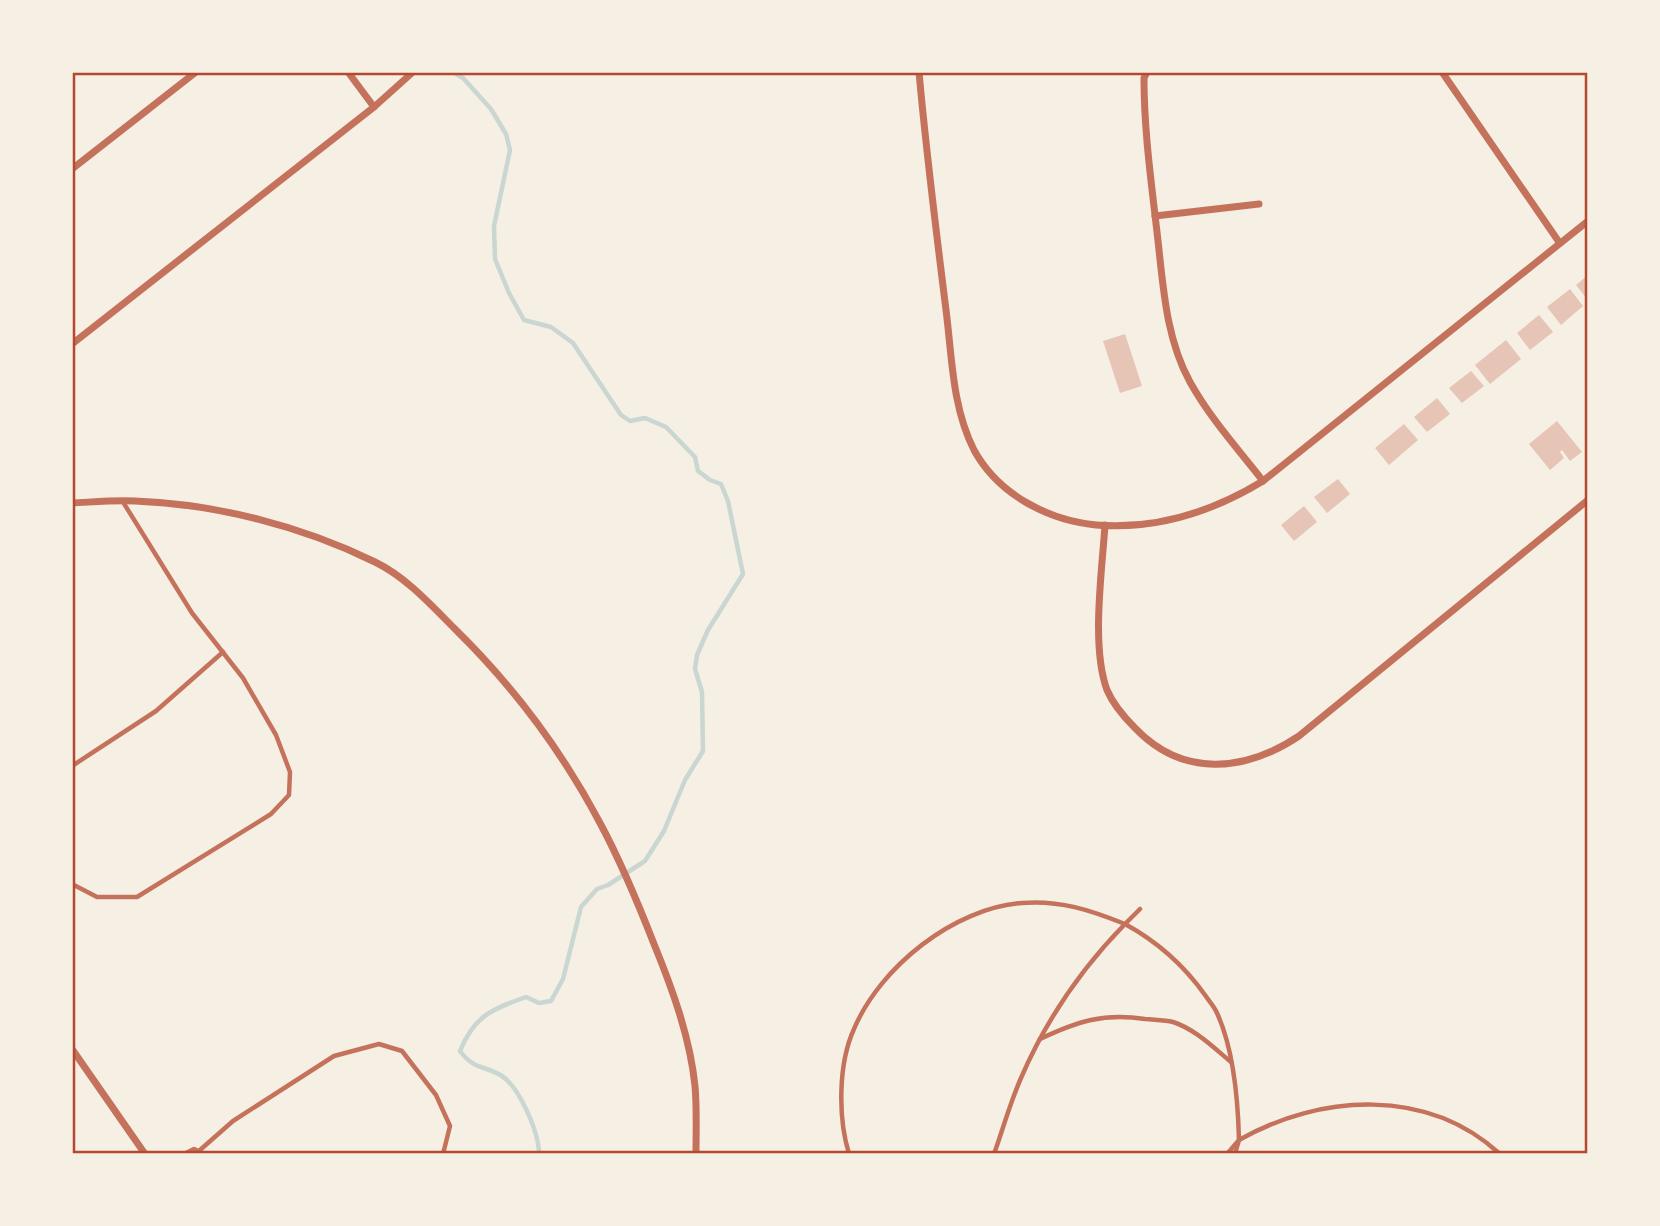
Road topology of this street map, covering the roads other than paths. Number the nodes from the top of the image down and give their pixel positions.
1 (196, 72) edge
2 (348, 72) edge
3 (413, 72) edge
4 (919, 72) edge
5 (1147, 72) edge
6 (1442, 72) edge
7 (374, 107) junction
8 (72, 169) edge
9 (1259, 204) dead end
10 (1155, 216) junction
11 (1588, 221) edge
12 (1559, 242) junction
13 (72, 344) edge
14 (1263, 481) junction
15 (1588, 500) edge
16 (122, 501) junction
17 (72, 503) edge
18 (1105, 526) junction
19 (222, 652) junction
20 (72, 766) edge
21 (72, 884) edge
22 (1140, 909) dead end
23 (1125, 924) junction
24 (1039, 1039) junction
25 (72, 1049) edge
26 (1231, 1063) junction
27 (1239, 1140) junction
28 (203, 1152) edge
29 (145, 1154) edge
30 (184, 1154) edge
31 (443, 1154) edge
32 (696, 1154) edge
33 (848, 1154) edge
34 (995, 1154) edge
35 (1227, 1154) edge
36 (1235, 1154) edge
37 (1500, 1154) edge

1 - 8 street
2 - 7 street
3 - 7 street
4 - 18 street
5 - 10 street
6 - 12 street
7 - 13 street
9 - 10 street
10 - 14 street
11 - 12 street
12 - 14 street
14 - 18 street
15 - 18 street
16 - 17 street
16 - 19 lane
16 - 32 street
19 - 20 lane
19 - 21 lane
22 - 23 lane
23 - 24 lane
23 - 26 lane
23 - 33 lane
24 - 26 lane
24 - 34 lane
25 - 29 street
26 - 27 lane
27 - 35 lane
27 - 36 lane
27 - 37 lane
28 - 30 lane
28 - 31 lane

